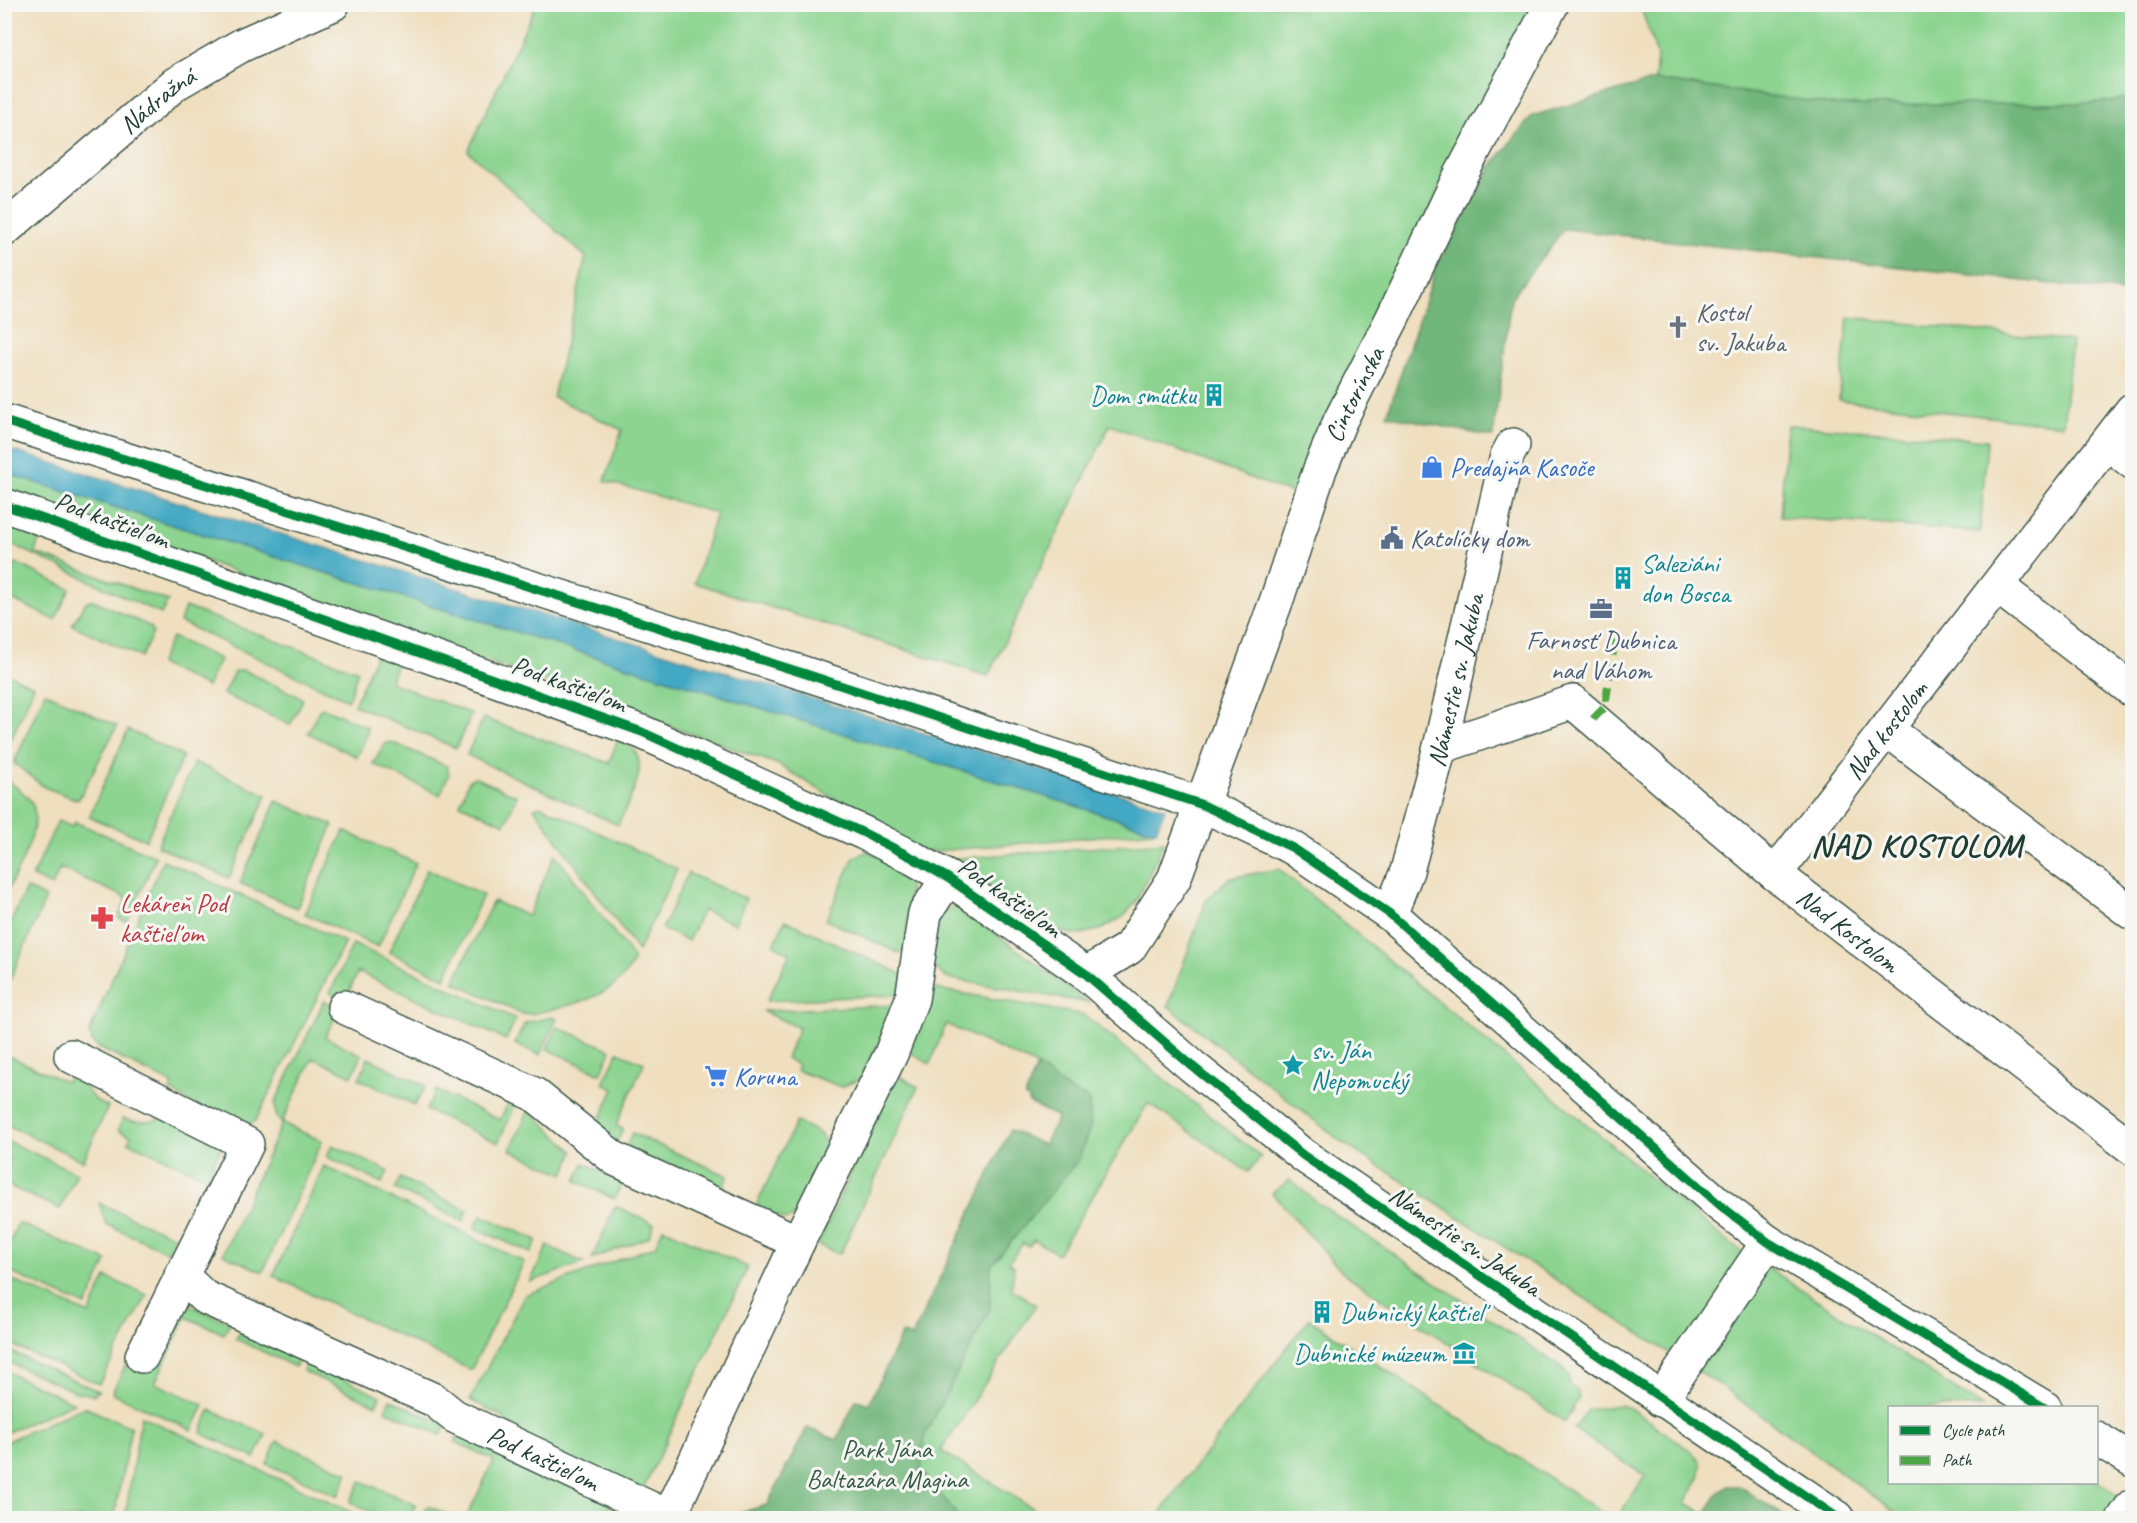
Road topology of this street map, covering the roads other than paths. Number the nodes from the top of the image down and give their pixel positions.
1 (333, 4) edge
2 (1552, 4) edge
3 (4, 230) edge
4 (2133, 410) edge
5 (4, 421) edge
6 (1513, 445) dead end
7 (2120, 453) edge
8 (4, 505) edge
9 (1997, 586) junction
10 (2133, 690) edge
11 (1886, 729) junction
12 (1440, 747) junction
13 (1203, 805) junction
14 (1775, 874) junction
15 (948, 879) junction
16 (2133, 913) edge
17 (1390, 914) junction
18 (1086, 974) junction
19 (344, 1007) dead end
20 (71, 1056) dead end
21 (2133, 1148) edge
22 (798, 1242) junction
23 (1768, 1242) junction
24 (181, 1275) junction
25 (142, 1356) dead end
26 (1661, 1400) junction
27 (2043, 1406) edge
28 (2098, 1439) edge
29 (2133, 1460) edge
30 (2133, 1506) edge
31 (1838, 1518) edge
32 (2124, 1518) edge

1 - 3 street, Nádražná
2 - 13 street, Cintorínska
4 - 7 street, Nad kostolom
5 - 13 street
6 - 12 street, Námestie sv. Jakuba
7 - 9 street, Nad kostolom
8 - 15 street, Pod kaštieľom
9 - 10 street
9 - 11 street, Nad kostolom
11 - 14 street, Nad kostolom
11 - 16 street
12 - 14 street, Nad Kostolom
12 - 17 street, Námestie sv. Jakuba
13 - 17 street
13 - 18 street, Cintorínska
14 - 21 street, Nad Kostolom
15 - 18 street, Pod kaštieľom
15 - 22 street, Pod kaštieľom
17 - 23 street
18 - 26 street, Námestie sv. Jakuba
19 - 22 street
20 - 24 street
22 - 24 street, Pod kaštieľom
23 - 26 street
23 - 27 street
24 - 25 street
26 - 31 street, Námestie sv. Jakuba
28 - 29 street
30 - 32 street

